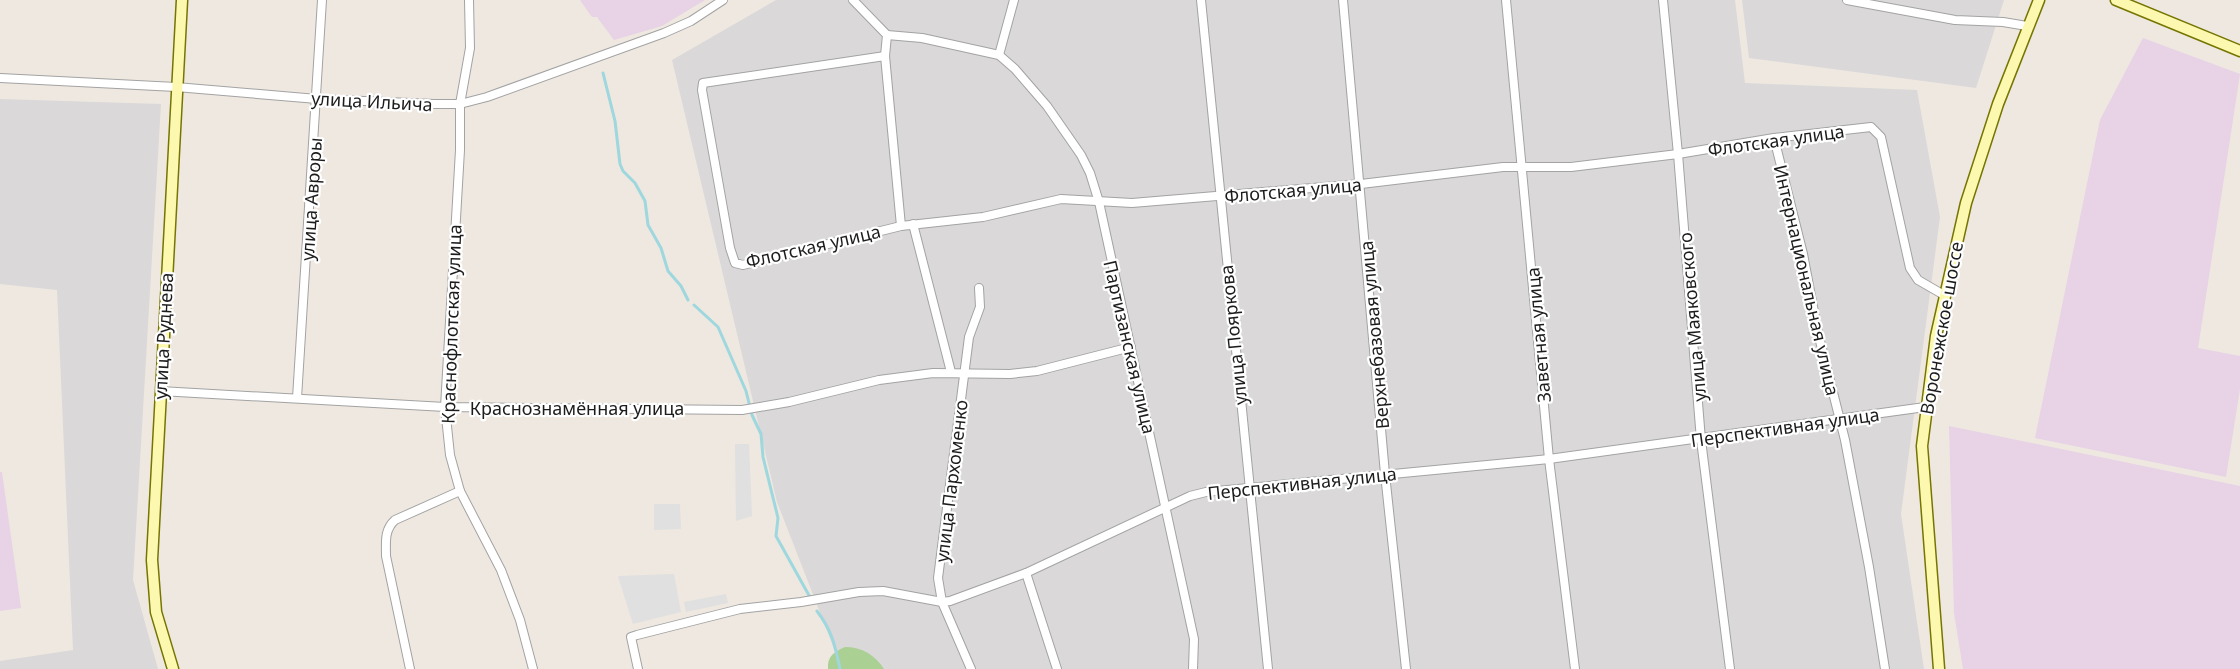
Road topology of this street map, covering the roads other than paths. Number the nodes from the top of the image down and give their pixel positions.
1 (182, 0) edge
2 (322, 0) edge
3 (469, 0) edge
4 (723, 0) edge
5 (853, 0) edge
6 (1014, 0) edge
7 (1201, 0) edge
8 (1342, 0) edge
9 (1506, 0) edge
10 (1663, 0) edge
11 (1847, 0) edge
12 (2039, 0) edge
13 (2116, 0) edge
14 (2027, 26) junction
15 (887, 35) junction
16 (2240, 51) edge
17 (999, 55) junction
18 (885, 56) junction
19 (0, 78) edge
20 (176, 87) junction
21 (317, 99) junction
22 (460, 104) junction
23 (1774, 138) junction
24 (1678, 154) junction
25 (1523, 167) junction
26 (1361, 184) junction
27 (1219, 196) junction
28 (1099, 202) junction
29 (913, 224) junction
30 (900, 226) junction
31 (979, 288) dead end
32 (1944, 295) junction
33 (1131, 347) junction
34 (951, 372) junction
35 (964, 374) junction
36 (160, 391) junction
37 (297, 398) junction
38 (445, 407) junction
39 (1925, 407) junction
40 (1840, 418) junction
41 (1701, 440) junction
42 (1549, 459) junction
43 (1386, 474) junction
44 (1250, 486) junction
45 (460, 491) junction
46 (1165, 508) junction
47 (1026, 573) junction
48 (942, 602) junction
49 (173, 669) edge
50 (410, 669) edge
51 (532, 669) edge
52 (638, 669) edge
53 (971, 669) edge
54 (1057, 669) edge
55 (1193, 669) edge
56 (1268, 669) edge
57 (1406, 669) edge
58 (1575, 669) edge
59 (1730, 669) edge
60 (1885, 669) edge
61 (1940, 669) edge

1 - 20 main road, улица Руднева
2 - 21 street, улица Авроры
3 - 22 street, Краснофлотская улица
4 - 22 street, улица Ильича
5 - 15 street
6 - 17 street
7 - 27 street, улица Пояркова
8 - 26 street, Верхнебазовая улица
9 - 25 street, Заветная улица
10 - 24 street, улица Маяковского
11 - 14 street
12 - 14 main road, Воронежское шоссе
13 - 16 main road
14 - 32 main road, Воронежское шоссе
15 - 17 street
15 - 18 street
17 - 28 street, Партизанская улица
18 - 30 street
18 - 30 street, Флотская улица
19 - 20 street, улица Ильича
20 - 21 street, улица Ильича
20 - 36 main road, улица Руднева
21 - 22 street, улица Ильича
21 - 37 street, улица Авроры
22 - 38 street, Краснофлотская улица
23 - 24 street, Флотская улица
23 - 32 street, Флотская улица
23 - 40 street, Интернациональная улица
24 - 25 street, Флотская улица
24 - 41 street, улица Маяковского
25 - 26 street, Флотская улица
25 - 42 street, Заветная улица
26 - 27 street, Флотская улица
26 - 43 street, Верхнебазовая улица
27 - 28 street, Флотская улица
27 - 44 street, улица Пояркова
28 - 29 street, Флотская улица
28 - 33 street, Партизанская улица
29 - 30 street, Флотская улица
29 - 34 street, улица Пархоменко
31 - 35 street, улица Пархоменко
32 - 39 main road, Воронежское шоссе
33 - 35 street
33 - 46 street, Партизанская улица
34 - 35 street
34 - 38 street, Краснознамённая улица
35 - 48 street, улица Пархоменко
36 - 37 street, Краснознамённая улица
36 - 49 main road, улица Руднева
37 - 38 street, Краснознамённая улица
38 - 45 street, Краснофлотская улица
39 - 40 street, Перспективная улица
39 - 61 main road, Воронежское шоссе
40 - 41 street, Перспективная улица
40 - 60 street, Интернациональная улица
41 - 42 street, Перспективная улица
41 - 59 street, улица Маяковского
42 - 43 street, Перспективная улица
42 - 58 street, Заветная улица
43 - 44 street, Перспективная улица
43 - 57 street, Верхнебазовая улица
44 - 46 street, Перспективная улица
44 - 56 street, улица Пояркова
45 - 50 street
45 - 51 street, Краснофлотская улица
46 - 47 street, Перспективная улица
46 - 55 street, Партизанская улица
47 - 48 street, Перспективная улица
47 - 54 street
48 - 52 street, Перспективная улица
48 - 53 street, улица Пархоменко

